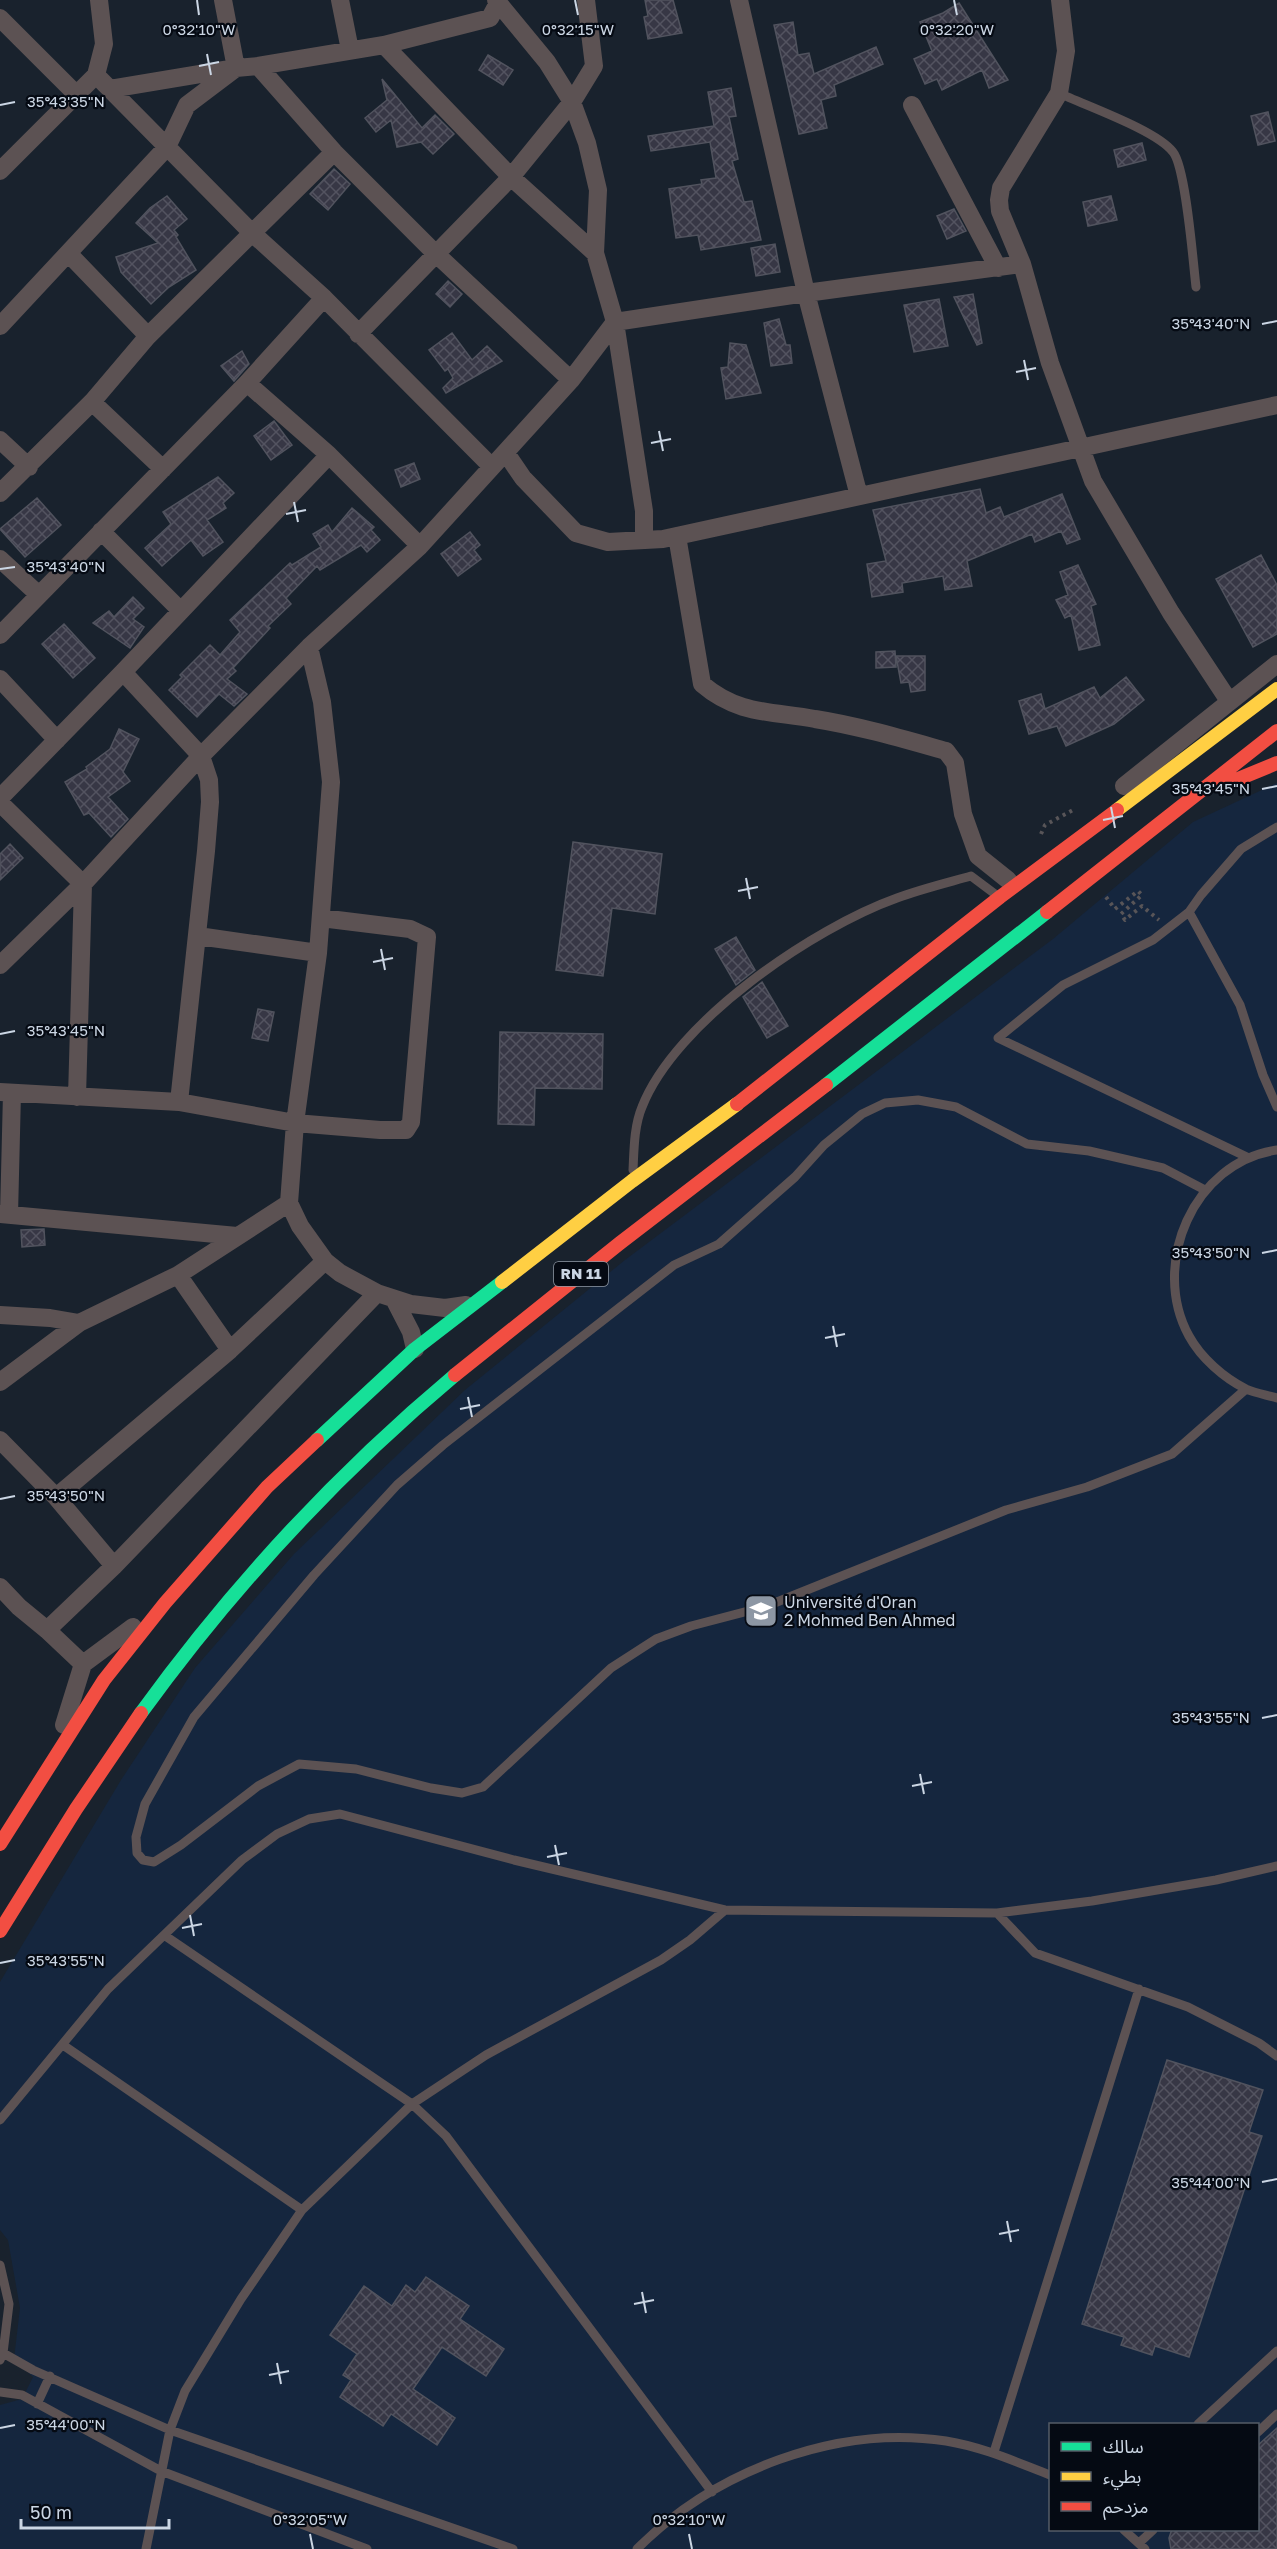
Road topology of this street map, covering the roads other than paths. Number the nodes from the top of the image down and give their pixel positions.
1 (99, 0) edge
2 (223, 0) edge
3 (340, 0) edge
4 (586, 0) edge
5 (739, 0) edge
6 (1060, 0) edge
7 (497, 2) edge
8 (1, 21) edge
9 (384, 45) junction
10 (350, 50) junction
11 (258, 66) junction
12 (236, 68) junction
13 (96, 75) junction
14 (110, 89) junction
15 (1059, 93) junction
16 (76, 94) junction
17 (572, 102) junction
18 (912, 105) dead end
19 (167, 147) junction
20 (334, 152) junction
21 (0, 171) edge
22 (511, 177) junction
23 (251, 232) junction
24 (435, 253) junction
25 (69, 254) junction
26 (595, 254) junction
27 (1022, 264) junction
28 (998, 268) junction
29 (1196, 288) dead end
30 (806, 292) junction
31 (324, 298) junction
32 (4, 315) edge
33 (615, 322) junction
34 (358, 334) junction
35 (148, 336) junction
36 (571, 380) junction
37 (247, 383) junction
38 (92, 402) junction
39 (1277, 405) edge
40 (0, 440) edge
41 (1081, 448) junction
42 (506, 453) junction
43 (329, 455) junction
44 (491, 466) junction
45 (29, 467) junction
46 (163, 469) junction
47 (0, 494) edge
48 (859, 496) junction
49 (102, 531) junction
50 (677, 536) junction
51 (644, 540) junction
52 (420, 546) junction
53 (0, 559) edge
54 (39, 595) junction
55 (181, 611) junction
56 (0, 635) edge
57 (309, 647) junction
58 (1277, 664) edge
59 (123, 672) junction
60 (0, 679) edge
61 (1277, 689) edge
62 (1229, 701) junction
63 (1277, 731) edge
64 (57, 740) junction
65 (201, 756) junction
66 (1277, 763) edge
67 (0, 798) edge
68 (1185, 800) junction
69 (0, 803) edge
70 (1277, 827) edge
71 (1008, 880) junction
72 (82, 884) junction
73 (1000, 897) junction
74 (1189, 912) junction
75 (321, 918) junction
76 (198, 936) junction
77 (318, 953) junction
78 (0, 965) edge
79 (6, 1092) edge
80 (77, 1098) junction
81 (179, 1102) junction
82 (1277, 1107) edge
83 (295, 1123) junction
84 (1277, 1150) edge
85 (1249, 1158) junction
86 (632, 1181) junction
87 (1205, 1190) junction
88 (288, 1203) junction
89 (4, 1214) edge
90 (237, 1236) junction
91 (325, 1261) junction
92 (178, 1275) junction
93 (377, 1293) junction
94 (394, 1299) junction
95 (479, 1302) junction
96 (0, 1315) edge
97 (79, 1323) junction
98 (416, 1349) junction
99 (230, 1350) junction
100 (0, 1382) edge
101 (1246, 1389) junction
102 (1277, 1398) edge
103 (0, 1440) edge
104 (56, 1497) junction
105 (114, 1566) junction
106 (0, 1587) edge
107 (165, 1603) junction
108 (47, 1630) junction
109 (83, 1664) junction
110 (60, 1751) junction
111 (0, 1844) edge
112 (1277, 1866) edge
113 (725, 1910) junction
114 (997, 1913) junction
115 (0, 1931) edge
116 (164, 1935) junction
117 (1139, 1989) junction
118 (63, 2045) junction
119 (1277, 2055) edge
120 (412, 2104) junction
121 (0, 2120) edge
122 (302, 2210) junction
123 (0, 2265) edge
124 (1277, 2351) edge
125 (2, 2357) edge
126 (50, 2376) junction
127 (0, 2392) edge
128 (37, 2404) junction
129 (1277, 2414) edge
130 (1198, 2423) edge
131 (170, 2430) junction
132 (1259, 2430) edge
133 (994, 2452) junction
134 (161, 2470) junction
135 (1049, 2475) edge
136 (712, 2492) junction
137 (1126, 2531) edge
138 (1152, 2531) edge
139 (1142, 2546) edge
140 (146, 2549) edge
141 (367, 2549) edge
142 (513, 2549) edge
143 (637, 2549) edge

1 - 13 street
2 - 12 street
3 - 10 street
4 - 17 street
5 - 30 street
6 - 15 street
7 - 9 street
7 - 17 street
8 - 16 street
9 - 10 street
9 - 22 street
10 - 11 street
11 - 12 street
11 - 20 street
12 - 14 street
12 - 19 street
13 - 14 street
13 - 16 street
14 - 19 street
15 - 27 street
15 - 29 lane
16 - 21 street
17 - 22 street
17 - 26 street
18 - 28 street
19 - 23 street
19 - 25 street
20 - 23 street
20 - 24 street
22 - 24 street
22 - 26 street
23 - 31 street
23 - 35 street
24 - 34 street
24 - 36 street
25 - 32 street
25 - 35 street
26 - 33 street
27 - 28 street
27 - 41 street
28 - 30 street
30 - 33 street
30 - 48 street
31 - 34 street
31 - 37 street
33 - 36 street
33 - 51 street
34 - 44 street
35 - 38 street
36 - 42 street
37 - 43 street
37 - 46 street
38 - 45 street
38 - 46 street
39 - 41 street
40 - 45 street
41 - 48 street
41 - 62 street
42 - 44 street
42 - 51 street
43 - 52 street
43 - 55 street
44 - 52 street
45 - 47 street
46 - 49 street
48 - 50 street
49 - 54 street
49 - 55 street
50 - 51 street
50 - 71 street
52 - 57 street
53 - 54 street
54 - 56 street
55 - 59 street
57 - 65 street
57 - 75 street
58 - 62 street
59 - 64 street
59 - 65 street
60 - 64 street
61 - 73 highway, RN 11
62 - 71 street
63 - 68 highway, RN 11
64 - 67 street
65 - 72 street
65 - 76 street
66 - 68 highway
68 - 115 highway, RN 11
69 - 72 street
70 - 74 lane
71 - 73 street
72 - 78 street
72 - 80 street
73 - 86 highway, RN 11
73 - 86 lane
74 - 82 lane
74 - 85 lane
75 - 77 street
75 - 83 street
76 - 77 street
76 - 81 street
77 - 83 street
79 - 80 street
79 - 89 street
80 - 81 street
81 - 83 street
83 - 88 street
84 - 85 lane
85 - 87 lane
86 - 95 highway, RN 11
87 - 101 lane
87 - 101 lane
88 - 90 street
88 - 91 street
89 - 90 street
90 - 92 street
91 - 93 street
91 - 99 street
92 - 97 street
92 - 99 street
93 - 94 street
93 - 105 street
94 - 95 street
94 - 98 street
95 - 98 highway, RN 11
96 - 97 street
97 - 100 street
98 - 107 highway, RN 11
99 - 104 street
101 - 102 lane
103 - 104 street
104 - 105 street
105 - 108 street
106 - 108 street
107 - 109 street
107 - 110 highway, RN 11
108 - 109 street
109 - 110 street
110 - 111 highway, RN 11
112 - 114 lane
113 - 114 lane
113 - 116 lane
113 - 120 lane
114 - 117 lane
116 - 118 lane
116 - 120 lane
117 - 119 lane
117 - 133 lane
118 - 121 lane
118 - 122 lane
120 - 122 lane
120 - 136 lane
122 - 131 lane
123 - 125 lane
124 - 130 lane
125 - 126 lane
126 - 128 lane
126 - 131 lane
127 - 128 lane
128 - 134 lane
129 - 132 lane
131 - 134 lane
131 - 142 lane
133 - 135 lane
133 - 136 lane
134 - 140 lane
134 - 141 lane
136 - 143 lane
137 - 139 lane
138 - 139 lane

